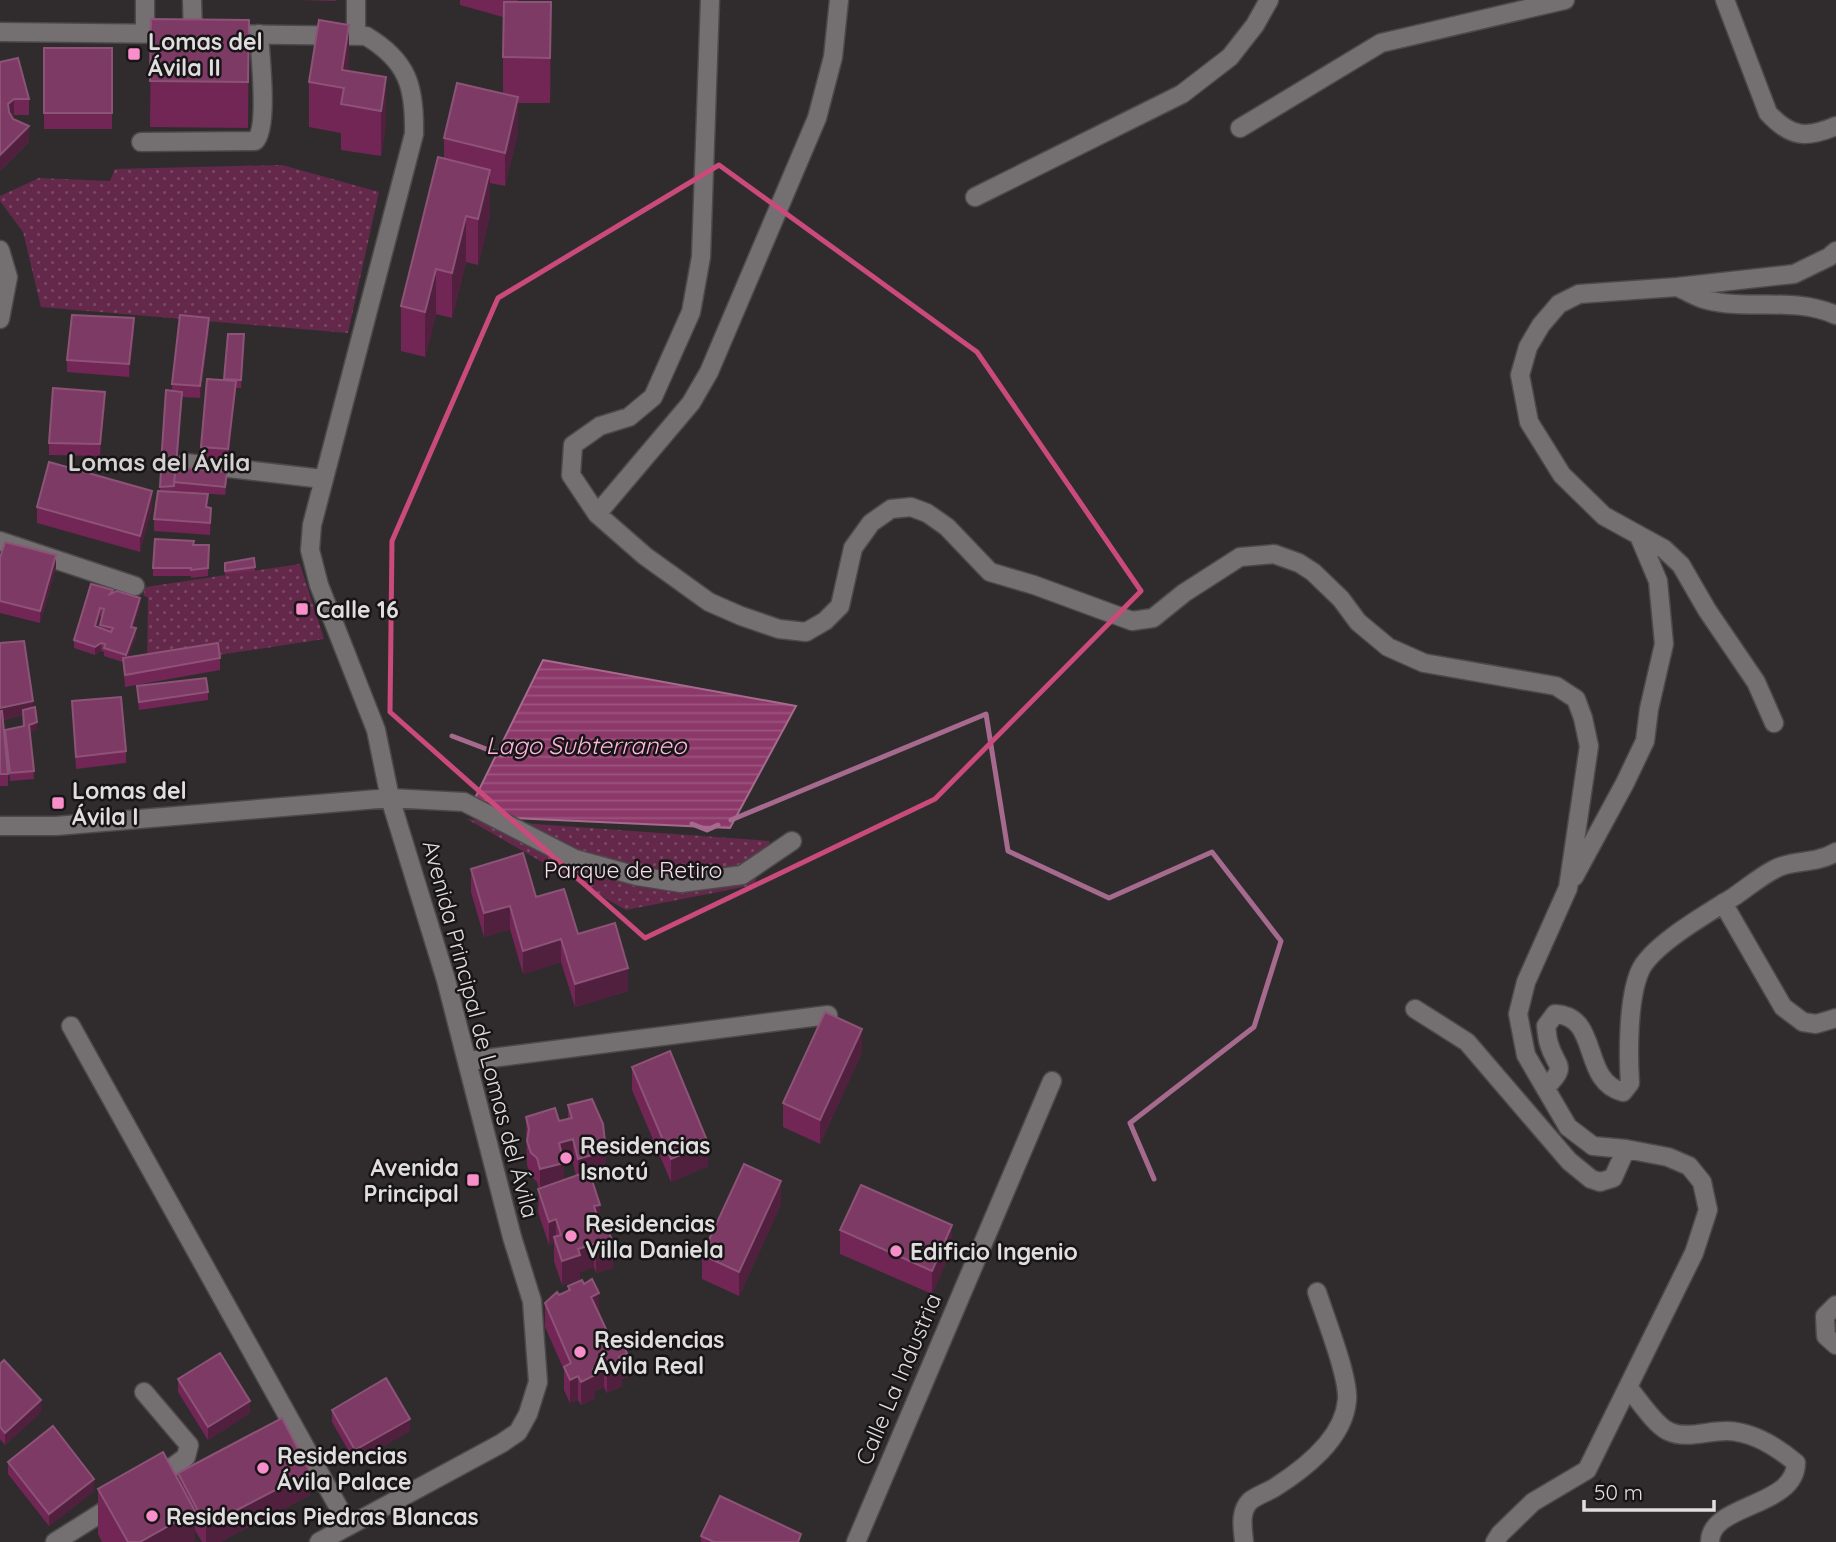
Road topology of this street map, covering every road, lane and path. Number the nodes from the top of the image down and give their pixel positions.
1 (145, 0) edge
2 (192, 0) edge
3 (356, 0) edge
4 (710, 0) edge
5 (839, 0) edge
6 (1269, 0) edge
7 (1565, 0) edge
8 (1725, 0) edge
9 (0, 32) edge
10 (145, 34) junction
11 (192, 34) junction
12 (259, 34) junction
13 (356, 35) junction
14 (1836, 127) edge
15 (1240, 128) dead end
16 (141, 142) dead end
17 (975, 197) dead end
18 (0, 250) edge
19 (1836, 251) edge
20 (1677, 287) junction
21 (1836, 315) edge
22 (0, 319) edge
23 (186, 463) dead end
24 (323, 479) junction
25 (597, 514) junction
26 (1639, 536) junction
27 (0, 541) edge
28 (135, 586) dead end
29 (1774, 723) dead end
30 (390, 798) junction
31 (0, 826) edge
32 (792, 841) dead end
33 (1836, 852) edge
34 (1568, 888) junction
35 (1723, 903) junction
36 (1415, 1009) dead end
37 (828, 1015) edge
38 (1836, 1018) edge
39 (71, 1026) dead end
40 (468, 1061) junction
41 (1052, 1081) dead end
42 (1545, 1088) junction
43 (1626, 1149) junction
44 (1317, 1292) dead end
45 (1836, 1305) edge
46 (1836, 1345) edge
47 (1628, 1387) junction
48 (145, 1392) dead end
49 (349, 1526) junction
50 (862, 1540) edge
51 (55, 1542) edge
52 (319, 1542) edge
53 (1244, 1542) edge
54 (1496, 1542) edge
55 (1710, 1542) edge

1 - 10 street
2 - 11 street
3 - 13 street
4 - 25 street
5 - 25 street
6 - 17 street
7 - 15 street
8 - 14 street
9 - 10 street
10 - 11 street
11 - 12 street
12 - 13 street
12 - 16 street
13 - 24 street
18 - 22 street
19 - 20 street
20 - 21 street
20 - 26 street
23 - 24 street
24 - 30 street
25 - 34 street
26 - 29 street
26 - 34 street
27 - 28 street
30 - 31 street
30 - 32 street
30 - 40 street, Avenida Principal de Lomas del Ávila
33 - 35 street
34 - 42 street
35 - 38 street
35 - 42 street
36 - 43 street
37 - 40 street
39 - 49 street
40 - 49 street, Avenida Principal de Lomas del Ávila
41 - 50 street, Calle La Industria
42 - 43 street
43 - 47 street
44 - 53 street
45 - 46 street
47 - 54 street
47 - 55 street
48 - 51 street
49 - 52 street, Avenida Principal de Lomas del Ávila

